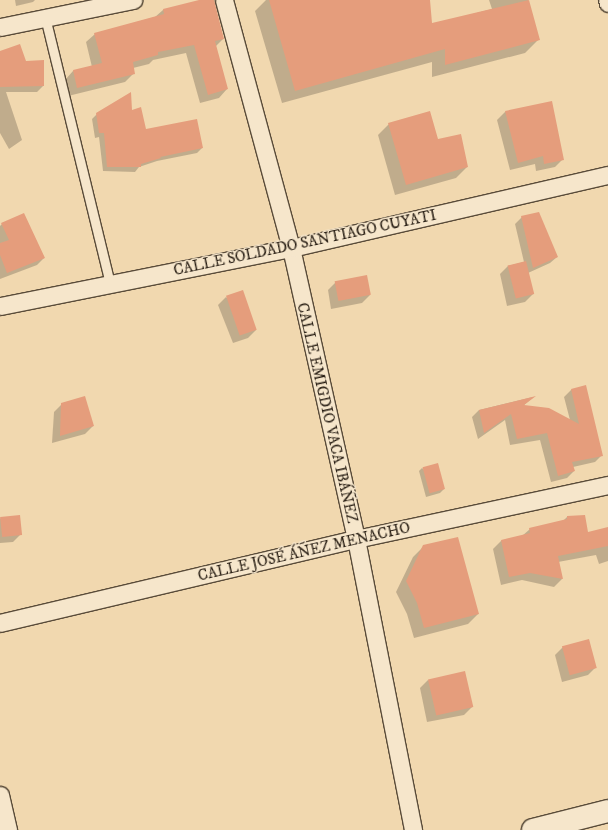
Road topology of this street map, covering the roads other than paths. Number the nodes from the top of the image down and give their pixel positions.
1 (133, 0) edge
2 (224, 0) edge
3 (45, 18) junction
4 (0, 27) edge
5 (608, 175) edge
6 (291, 248) junction
7 (110, 284) junction
8 (0, 306) edge
9 (608, 485) edge
10 (356, 539) junction
11 (0, 623) edge
12 (0, 795) edge
13 (608, 811) edge
14 (8, 830) edge
15 (413, 830) edge
16 (533, 830) edge

1 - 3 street
2 - 6 street, CALLE EMIGDIO VACA IBÁÑEZ
3 - 4 street
3 - 7 lane
5 - 6 street, CALLE SOLDADO SANTIAGO CUYATI
6 - 7 street, CALLE SOLDADO SANTIAGO CUYATI
6 - 10 street, CALLE EMIGDIO VACA IBÁÑEZ
7 - 8 street, CALLE SOLDADO SANTIAGO CUYATI
9 - 10 street, CALLE JOSÉ ÁÑEZ MENACHO
10 - 11 street, CALLE JOSÉ ÁÑEZ MENACHO
10 - 15 street, CALLE EMIGDIO VACA IBÁÑEZ
12 - 14 street
13 - 16 main road

